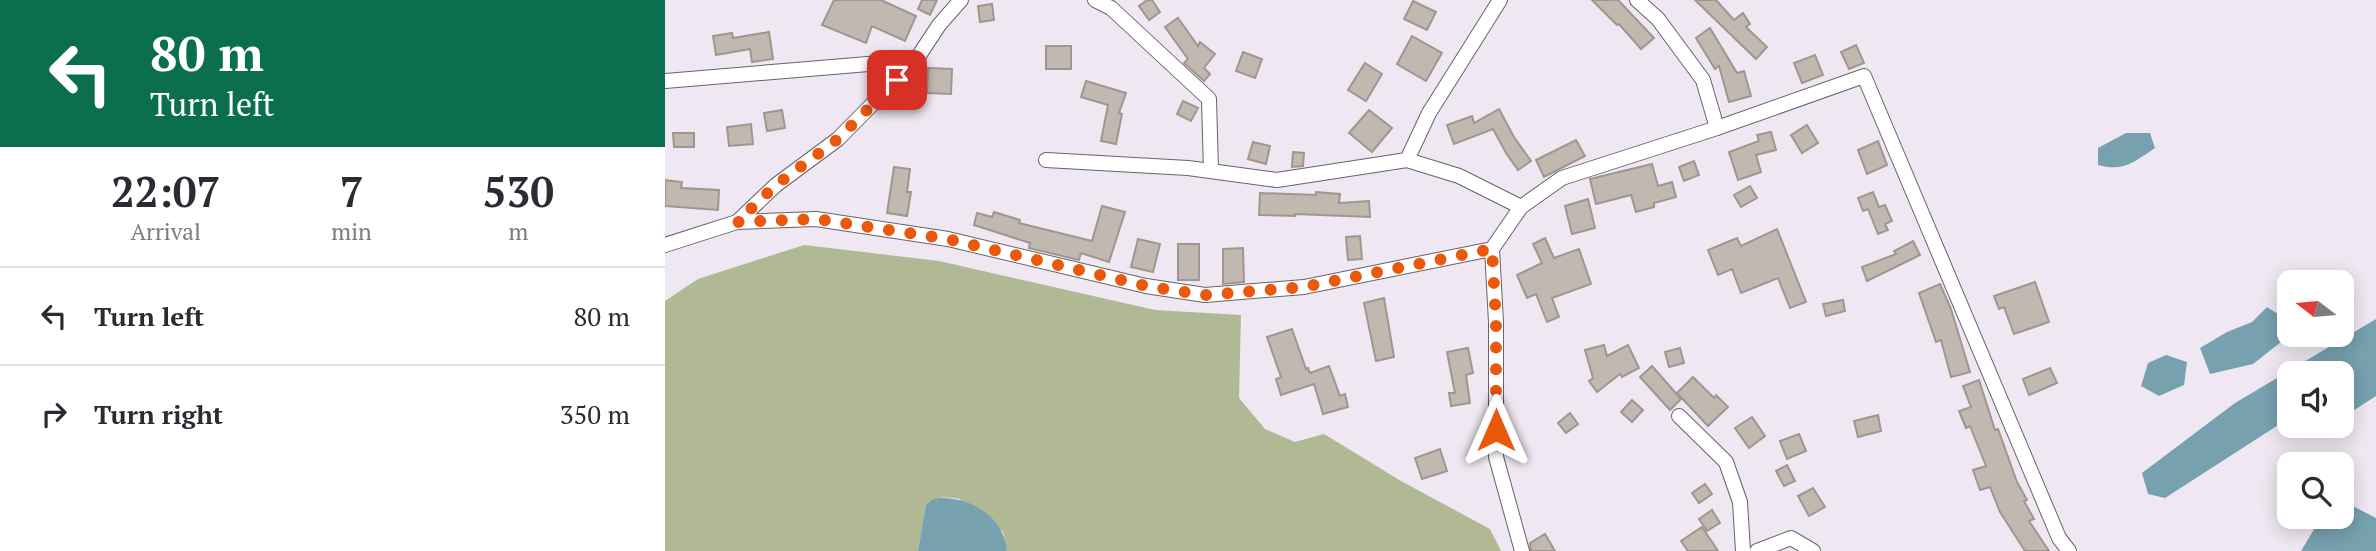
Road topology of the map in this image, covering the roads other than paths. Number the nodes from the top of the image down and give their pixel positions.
1 (961, 0) edge
2 (1095, 0) edge
3 (1500, 0) edge
4 (1637, 0) edge
5 (1110, 4) edge
6 (916, 60) junction
7 (665, 81) edge
8 (1717, 128) junction
9 (1046, 160) dead end
10 (1407, 160) junction
11 (1211, 171) junction
12 (1521, 207) junction
13 (737, 222) junction
14 (665, 245) edge
15 (1492, 249) junction
16 (1679, 416) dead end
17 (1522, 551) edge
18 (1743, 551) edge
19 (1757, 551) edge
20 (1813, 551) edge
21 (2069, 551) edge

1 - 6 street
2 - 5 street
3 - 10 street
4 - 8 street
5 - 11 street
6 - 7 street
6 - 13 street
8 - 12 street
8 - 21 street
9 - 11 street
10 - 11 street
10 - 12 street
12 - 15 street
13 - 14 street
13 - 15 street
15 - 17 street
16 - 18 street
19 - 20 street

